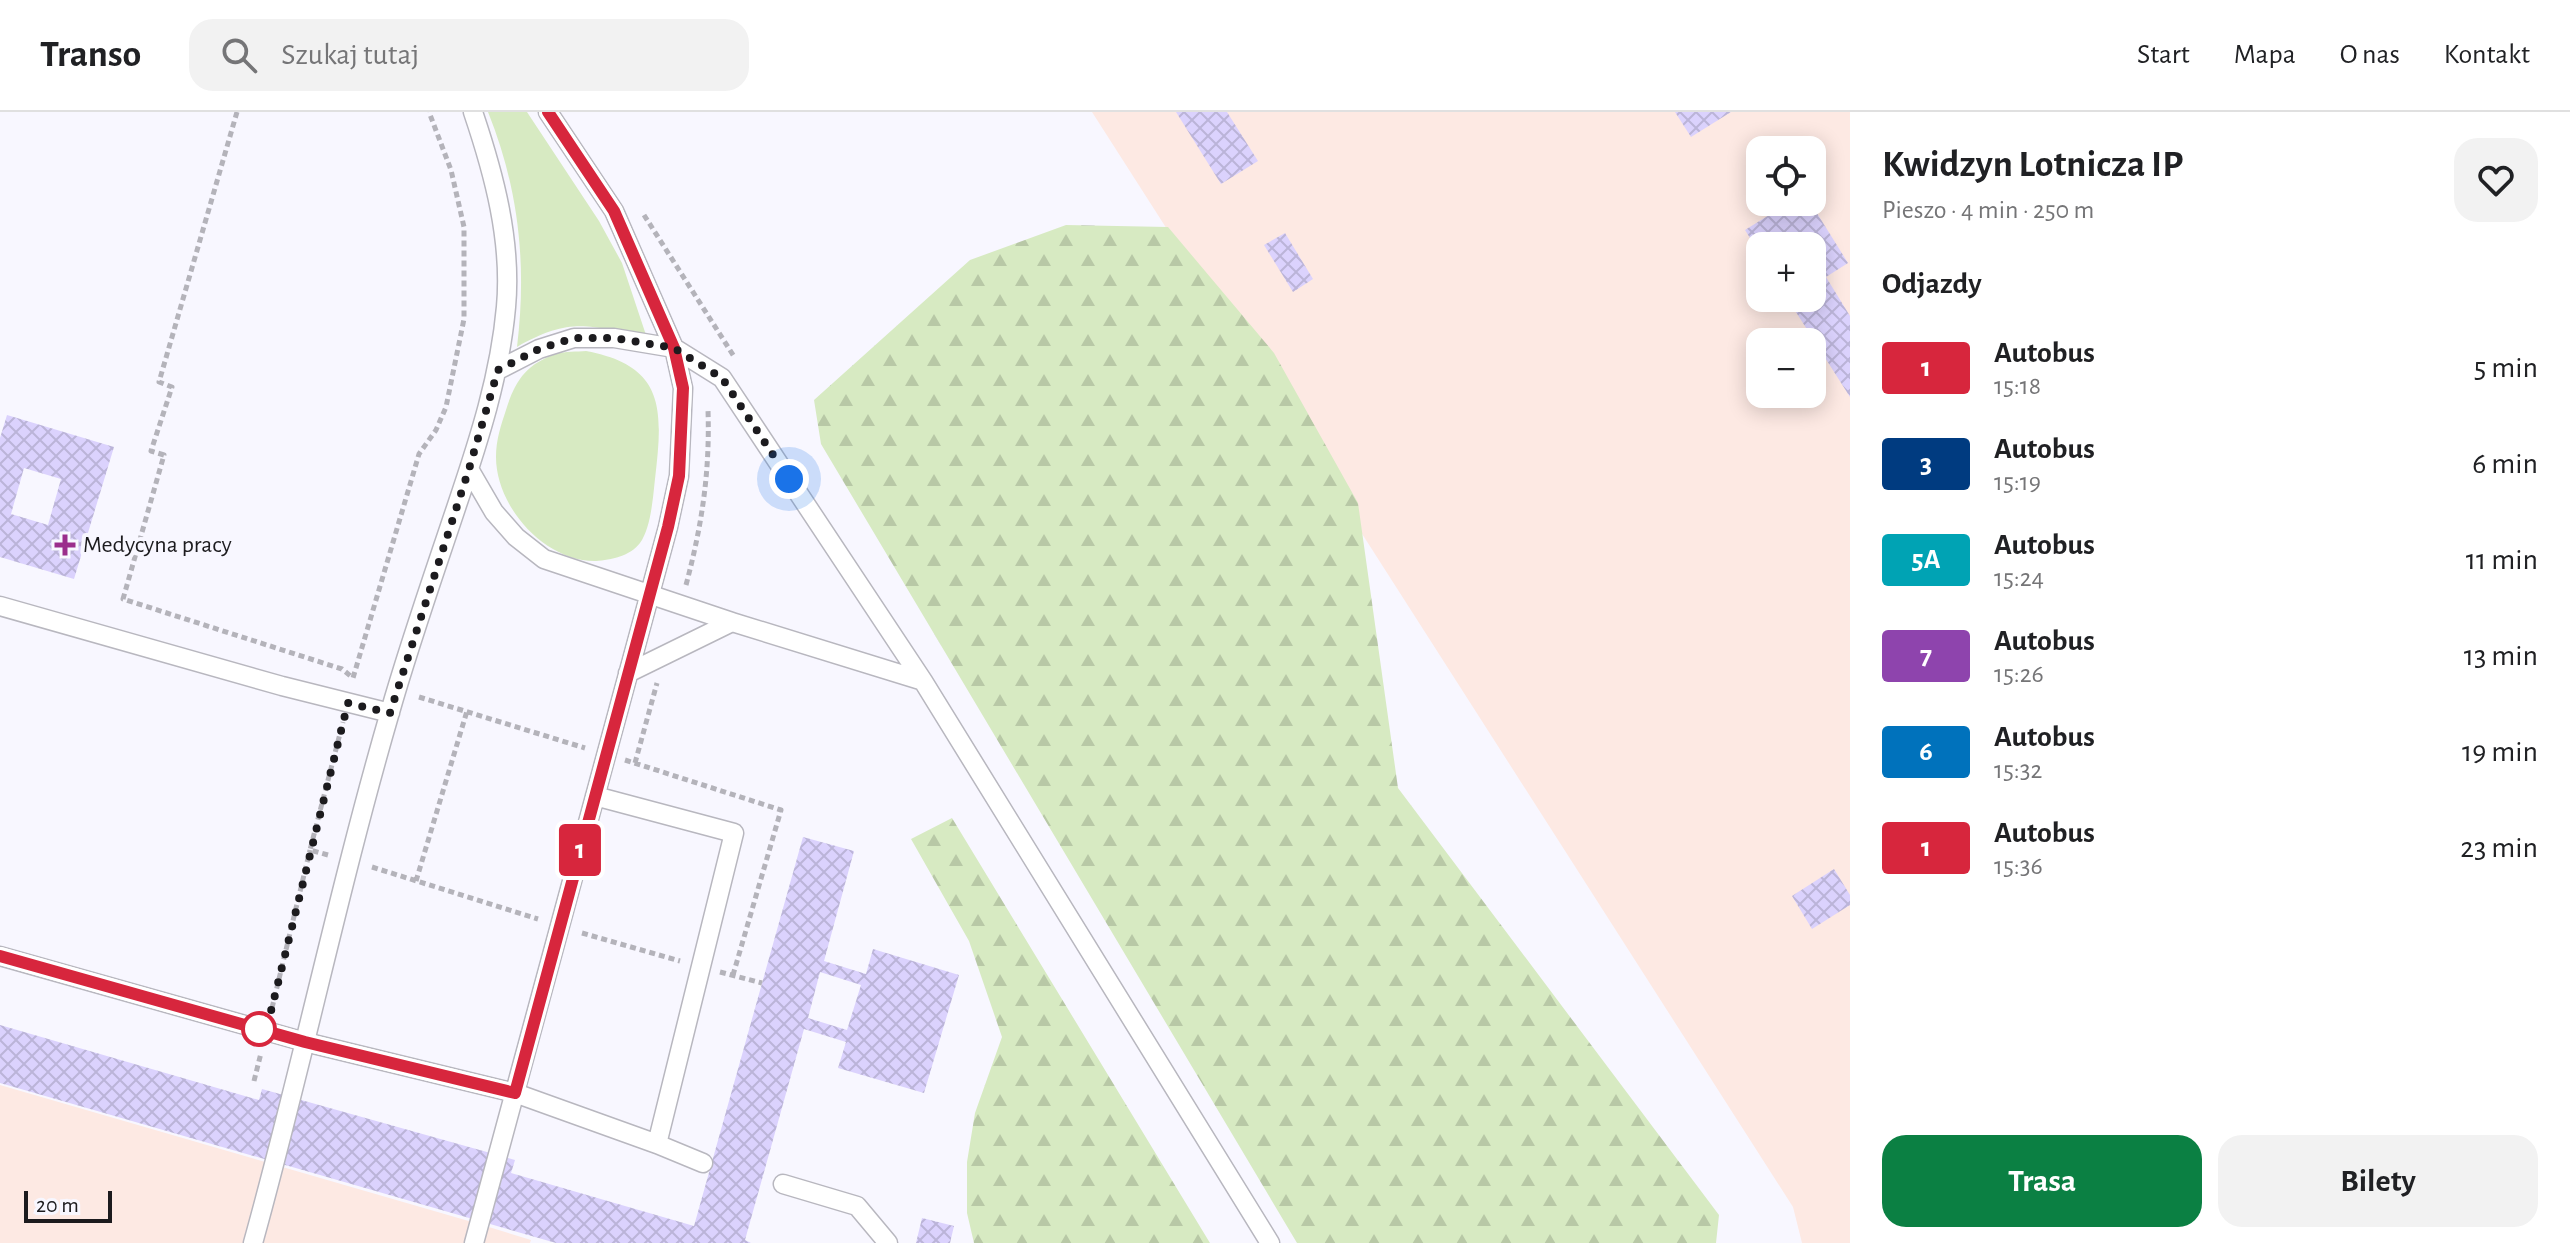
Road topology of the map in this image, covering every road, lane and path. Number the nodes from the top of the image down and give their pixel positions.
1 (237, 112) edge
2 (429, 112) edge
3 (473, 112) edge
4 (548, 112) edge
5 (674, 348) junction
6 (498, 370) junction
7 (469, 469) junction
8 (649, 595) junction
9 (0, 606) edge
10 (732, 622) junction
11 (628, 673) junction
12 (353, 678) junction
13 (923, 681) junction
14 (397, 691) junction
15 (348, 703) junction
16 (467, 711) junction
17 (390, 713) junction
18 (607, 754) junction
19 (595, 796) junction
20 (310, 850) junction
21 (349, 861) junction
22 (416, 881) junction
23 (560, 926) junction
24 (0, 956) edge
25 (701, 967) junction
26 (733, 975) junction
27 (762, 983) dead end
28 (266, 1031) junction
29 (305, 1042) junction
30 (254, 1081) dead end
31 (515, 1093) junction
32 (657, 1144) junction
33 (703, 1163) dead end
34 (783, 1184) dead end
35 (253, 1243) edge
36 (474, 1243) edge
37 (888, 1243) edge
38 (1270, 1243) edge

1 - 12 path
2 - 12 path
3 - 6 lane
4 - 5 lane
5 - 6 lane
5 - 8 lane
5 - 13 lane
6 - 7 lane
7 - 8 lane
7 - 14 lane
8 - 10 lane
8 - 11 lane
9 - 15 lane
10 - 11 lane
10 - 13 lane
11 - 18 lane
12 - 14 path
12 - 15 path
13 - 38 lane
14 - 16 path
14 - 17 lane
15 - 17 lane
15 - 20 path
16 - 18 path
16 - 22 path
17 - 21 lane
18 - 19 lane
18 - 26 path
19 - 23 lane
19 - 25 lane
20 - 21 path
20 - 28 path
21 - 22 path
21 - 29 lane
22 - 23 path
23 - 25 path
23 - 31 lane
24 - 28 lane
25 - 26 path
25 - 32 lane
26 - 27 path
28 - 29 lane
28 - 30 path
29 - 31 lane
29 - 35 lane
31 - 32 lane
31 - 36 lane
32 - 33 lane
34 - 37 lane

